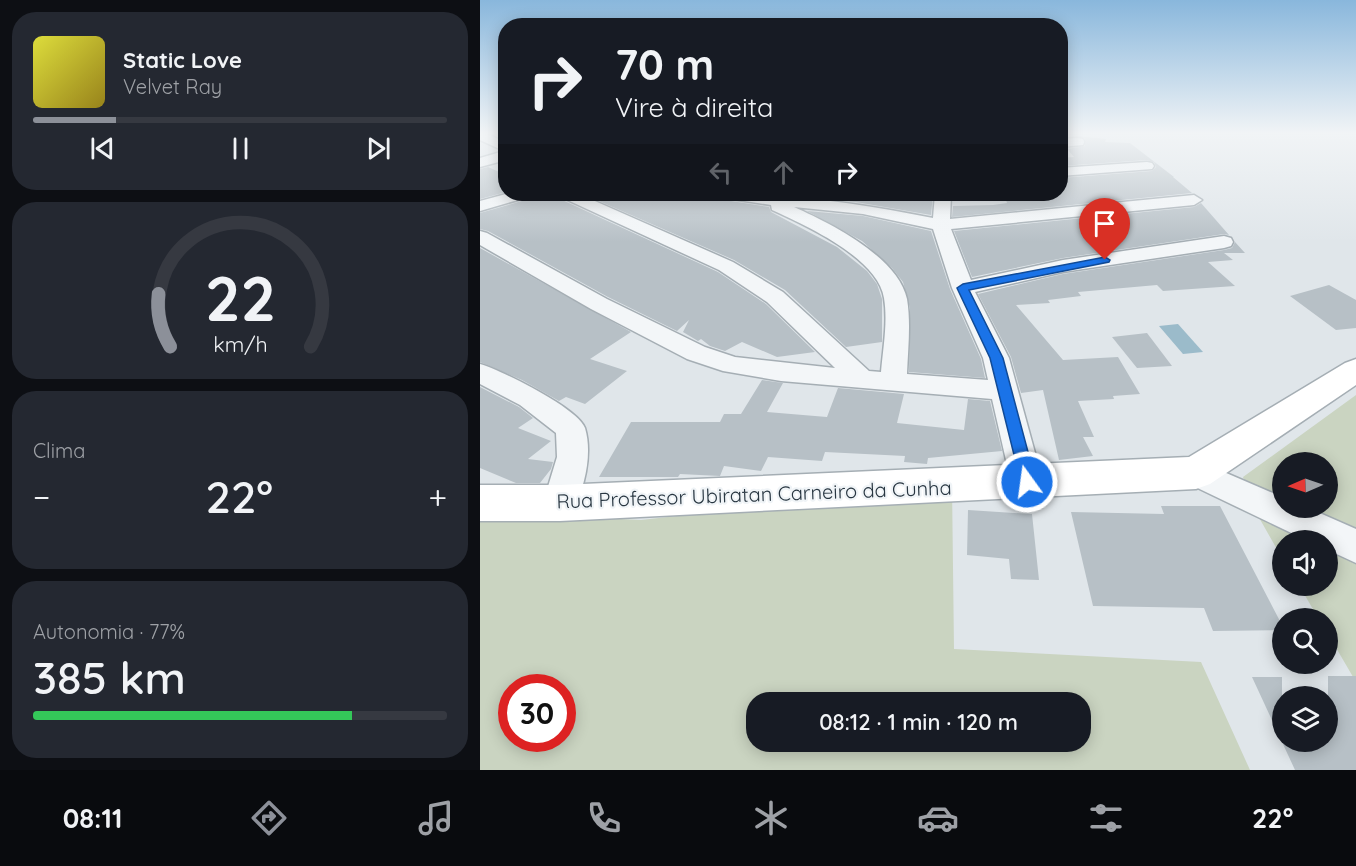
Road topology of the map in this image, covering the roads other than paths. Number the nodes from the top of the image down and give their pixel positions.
1 (1090, 170) edge
2 (1068, 171) edge
3 (1194, 200) dead end
4 (498, 201) edge
5 (582, 201) edge
6 (767, 201) edge
7 (783, 201) edge
8 (943, 201) edge
9 (480, 206) edge
10 (941, 225) junction
11 (480, 237) edge
12 (1224, 242) dead end
13 (963, 288) junction
14 (1356, 370) edge
15 (480, 373) edge
16 (863, 380) junction
17 (894, 382) junction
18 (1004, 391) junction
19 (1196, 473) junction
20 (1027, 482) junction
21 (480, 503) edge
22 (561, 503) junction
23 (1356, 546) edge

1 - 2 street
3 - 10 street
4 - 9 street
5 - 16 street
6 - 17 street
7 - 10 street
8 - 10 street
10 - 13 street
11 - 16 street
12 - 13 street
13 - 18 street
14 - 19 street
15 - 22 street
16 - 17 street
17 - 18 street
18 - 20 street
19 - 20 street, Rua Professor Ubiratan Carneiro da Cunha
19 - 23 street
20 - 22 street, Rua Professor Ubiratan Carneiro da Cunha
21 - 22 street, Rua Professor Ubiratan Carneiro da Cunha

